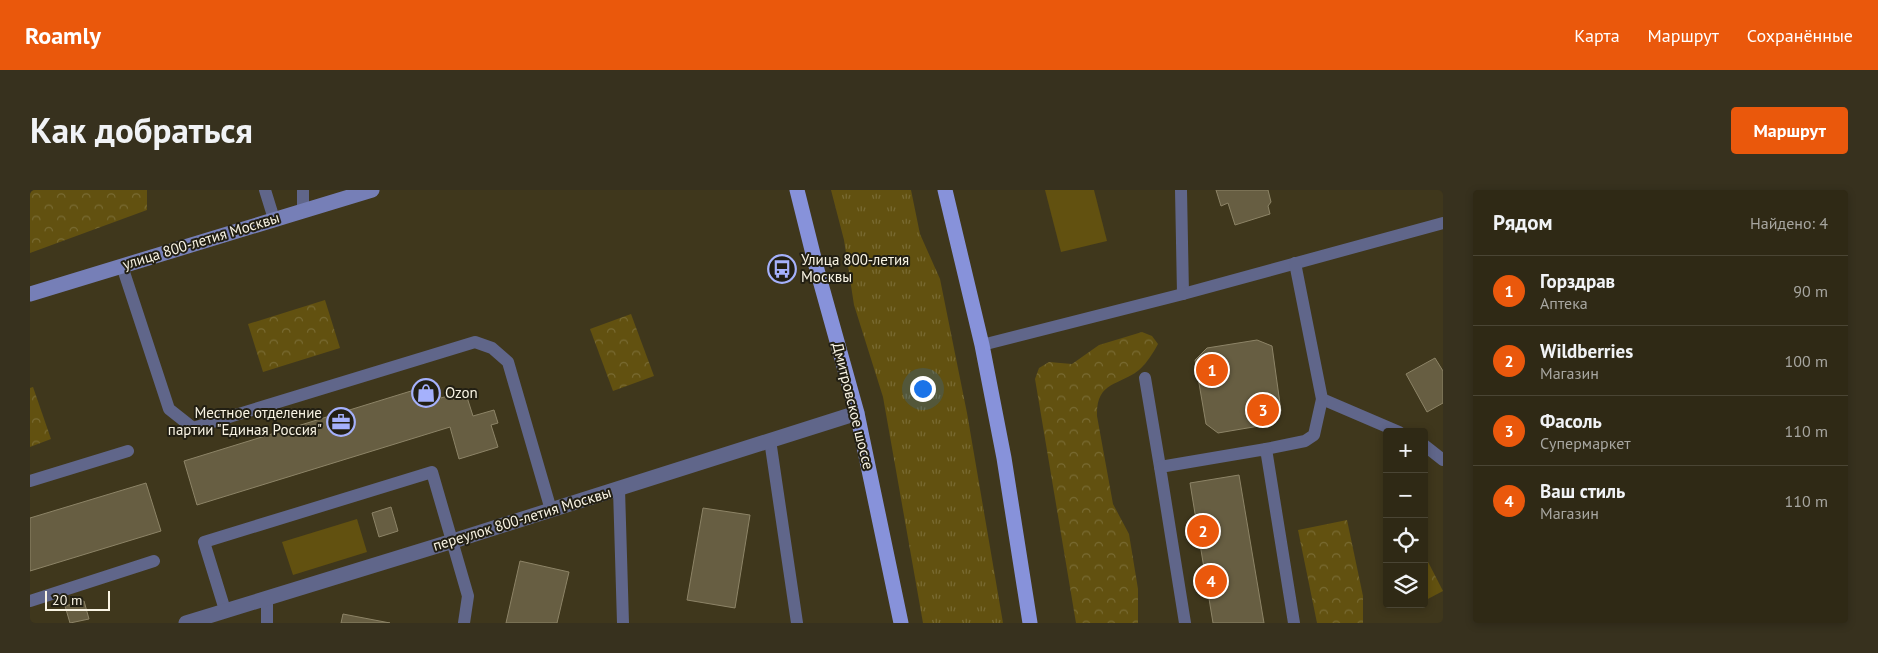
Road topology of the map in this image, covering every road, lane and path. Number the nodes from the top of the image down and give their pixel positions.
1 (265, 190) edge
2 (304, 190) edge
3 (372, 190) edge
4 (797, 190) edge
5 (946, 190) edge
6 (1181, 190) edge
7 (303, 210) junction
8 (274, 219) junction
9 (1439, 224) edge
10 (1443, 236) edge
11 (1295, 263) junction
12 (122, 266) junction
13 (30, 294) edge
14 (1183, 294) junction
15 (982, 345) junction
16 (1145, 378) dead end
17 (1322, 400) junction
18 (857, 414) junction
19 (1389, 428) edge
20 (770, 440) junction
21 (1428, 448) edge
22 (1266, 449) junction
23 (128, 451) dead end
24 (1443, 460) edge
25 (1160, 467) junction
26 (30, 481) edge
27 (618, 489) junction
28 (552, 510) junction
29 (453, 541) junction
30 (154, 561) dead end
31 (267, 597) junction
32 (30, 601) edge
33 (225, 610) junction
34 (186, 623) edge
35 (266, 623) edge
36 (464, 623) edge
37 (623, 623) edge
38 (797, 623) edge
39 (900, 623) edge
40 (1030, 623) edge
41 (1185, 623) edge
42 (1294, 623) edge

1 - 8 lane
2 - 7 lane
3 - 7 main road, улица 800-летия Москвы
4 - 18 main road, Дмитровское шоссе
5 - 15 main road
6 - 14 lane
7 - 8 main road, улица 800-летия Москвы
8 - 12 main road, улица 800-летия Москвы
9 - 10 lane
9 - 11 lane
11 - 14 lane
11 - 17 lane
12 - 13 main road, улица 800-летия Москвы
12 - 28 lane
14 - 15 lane
15 - 40 main road
16 - 25 lane
17 - 19 lane
17 - 22 lane
18 - 20 street, переулок 800-летия Москвы
18 - 39 main road, Дмитровское шоссе
20 - 27 street, переулок 800-летия Москвы
20 - 38 lane
21 - 24 lane
22 - 25 lane
22 - 42 lane
23 - 26 lane
25 - 41 lane
27 - 28 street, переулок 800-летия Москвы
27 - 37 lane
28 - 29 street, переулок 800-летия Москвы
29 - 31 street, переулок 800-летия Москвы
29 - 33 lane
29 - 36 lane
30 - 32 lane
31 - 33 street, переулок 800-летия Москвы
31 - 35 lane
33 - 34 street, переулок 800-летия Москвы

